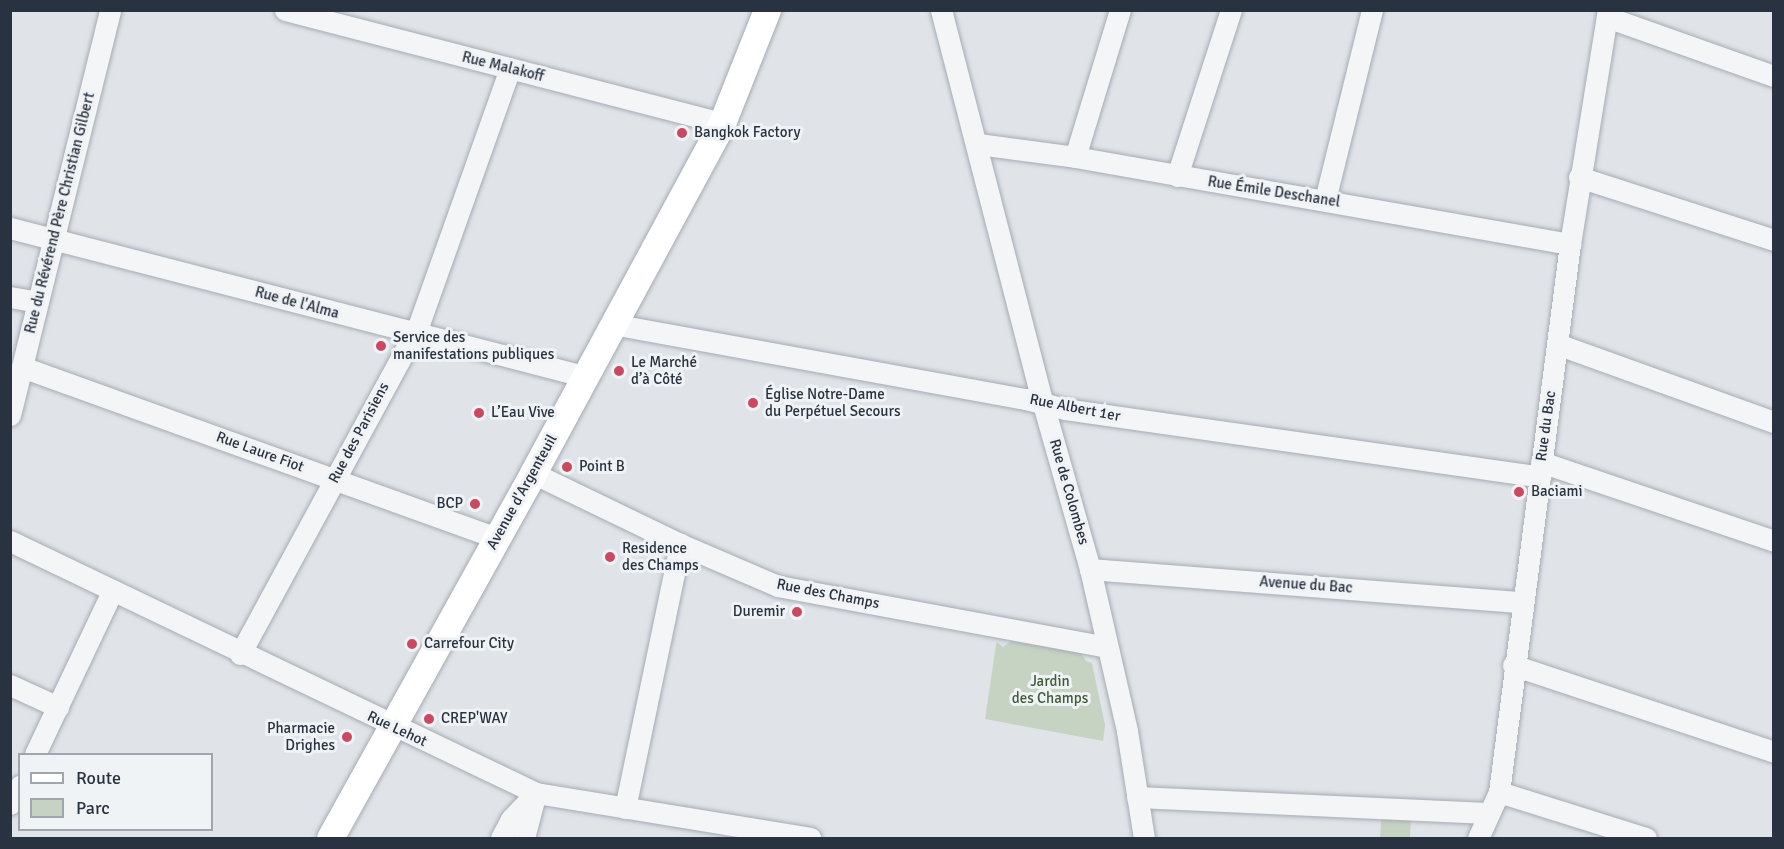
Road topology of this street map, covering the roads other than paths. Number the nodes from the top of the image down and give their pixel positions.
1 (110, 10) edge
2 (767, 10) edge
3 (941, 10) edge
4 (1120, 10) edge
5 (1230, 10) edge
6 (1372, 10) edge
7 (287, 11) edge
8 (1607, 14) edge
9 (510, 69) junction
10 (1773, 76) edge
11 (722, 123) junction
12 (978, 144) junction
13 (1075, 157) junction
14 (1177, 176) junction
15 (1579, 177) junction
16 (1325, 200) junction
17 (10, 228) edge
18 (55, 238) junction
19 (1773, 240) edge
20 (1570, 244) junction
21 (10, 297) edge
22 (38, 302) junction
23 (612, 324) junction
24 (414, 334) junction
25 (1557, 344) junction
26 (22, 367) junction
27 (584, 376) junction
28 (1043, 404) junction
29 (10, 415) edge
30 (1773, 422) edge
31 (1540, 469) junction
32 (533, 473) junction
33 (334, 479) junction
34 (497, 538) junction
35 (10, 541) edge
36 (1773, 541) edge
37 (680, 544) junction
38 (1090, 569) junction
39 (112, 592) junction
40 (1521, 602) junction
41 (1106, 647) junction
42 (240, 654) junction
43 (1514, 665) junction
44 (10, 685) edge
45 (58, 707) junction
46 (393, 728) junction
47 (1773, 752) edge
48 (35, 753) edge
49 (18, 790) edge
50 (1499, 792) junction
51 (536, 793) junction
52 (1137, 797) junction
53 (10, 804) edge
54 (625, 808) junction
55 (1488, 813) junction
56 (330, 838) edge
57 (501, 838) edge
58 (524, 838) edge
59 (810, 838) edge
60 (1144, 838) edge
61 (1478, 838) edge
62 (1646, 838) edge

1 - 18 street, Rue du Révérend Père Christian Gilbert
2 - 11 main road, Avenue d'Argenteuil
3 - 12 street, Rue de Colombes
4 - 13 street
5 - 14 street
6 - 16 street
7 - 9 street, Rue Malakoff
8 - 10 street
8 - 15 street, Rue du Bac
9 - 11 street, Rue Malakoff
9 - 24 street, Rue des Parisiens
11 - 23 main road, Avenue d'Argenteuil
12 - 13 street, Rue Émile Deschanel
12 - 28 street, Rue de Colombes
13 - 14 street, Rue Émile Deschanel
14 - 16 street, Rue Émile Deschanel
15 - 19 street
15 - 20 street, Rue du Bac
16 - 20 street, Rue Émile Deschanel
17 - 18 street, Rue de l'Alma
18 - 22 street, Rue du Révérend Père Christian Gilbert
18 - 24 street, Rue de l'Alma
20 - 25 street, Rue du Bac
21 - 22 street
22 - 26 street, Rue du Révérend Père Christian Gilbert
23 - 27 main road, Avenue d'Argenteuil
23 - 28 street, Rue Albert 1er
24 - 27 street, Rue de l'Alma
24 - 33 street, Rue des Parisiens
25 - 30 street
25 - 31 street, Rue du Bac
26 - 29 street, Rue du Révérend Père Christian Gilbert
26 - 33 street, Rue Laure Fiot
27 - 32 main road, Avenue d'Argenteuil
28 - 31 street, Rue Albert 1er
28 - 38 street, Rue de Colombes
31 - 36 street, Rue Albert 1er
31 - 40 street, Rue du Bac
32 - 34 main road, Avenue d'Argenteuil
32 - 37 street, Rue des Champs
33 - 34 street, Rue Laure Fiot
33 - 42 street, Rue des Parisiens
34 - 46 main road, Avenue d'Argenteuil
35 - 39 street, Rue Lehot
37 - 41 street, Rue des Champs
37 - 54 street
38 - 40 street, Avenue du Bac
38 - 41 street, Rue de Colombes
39 - 42 street, Rue Lehot
39 - 45 street
40 - 43 street, Rue du Bac
41 - 52 street, Rue de Colombes
42 - 46 street, Rue Lehot
43 - 47 street
43 - 50 street, Rue du Bac
44 - 45 street
45 - 48 street
46 - 51 street, Rue Lehot
46 - 56 main road, Avenue d'Argenteuil
49 - 53 street
50 - 55 street, Rue du Bac
50 - 62 street
51 - 54 street, Rue Lehot
51 - 57 street
51 - 58 street
52 - 55 street
52 - 60 street, Rue de Colombes
54 - 59 street, Rue Lehot
55 - 61 street, Rue du Bac

